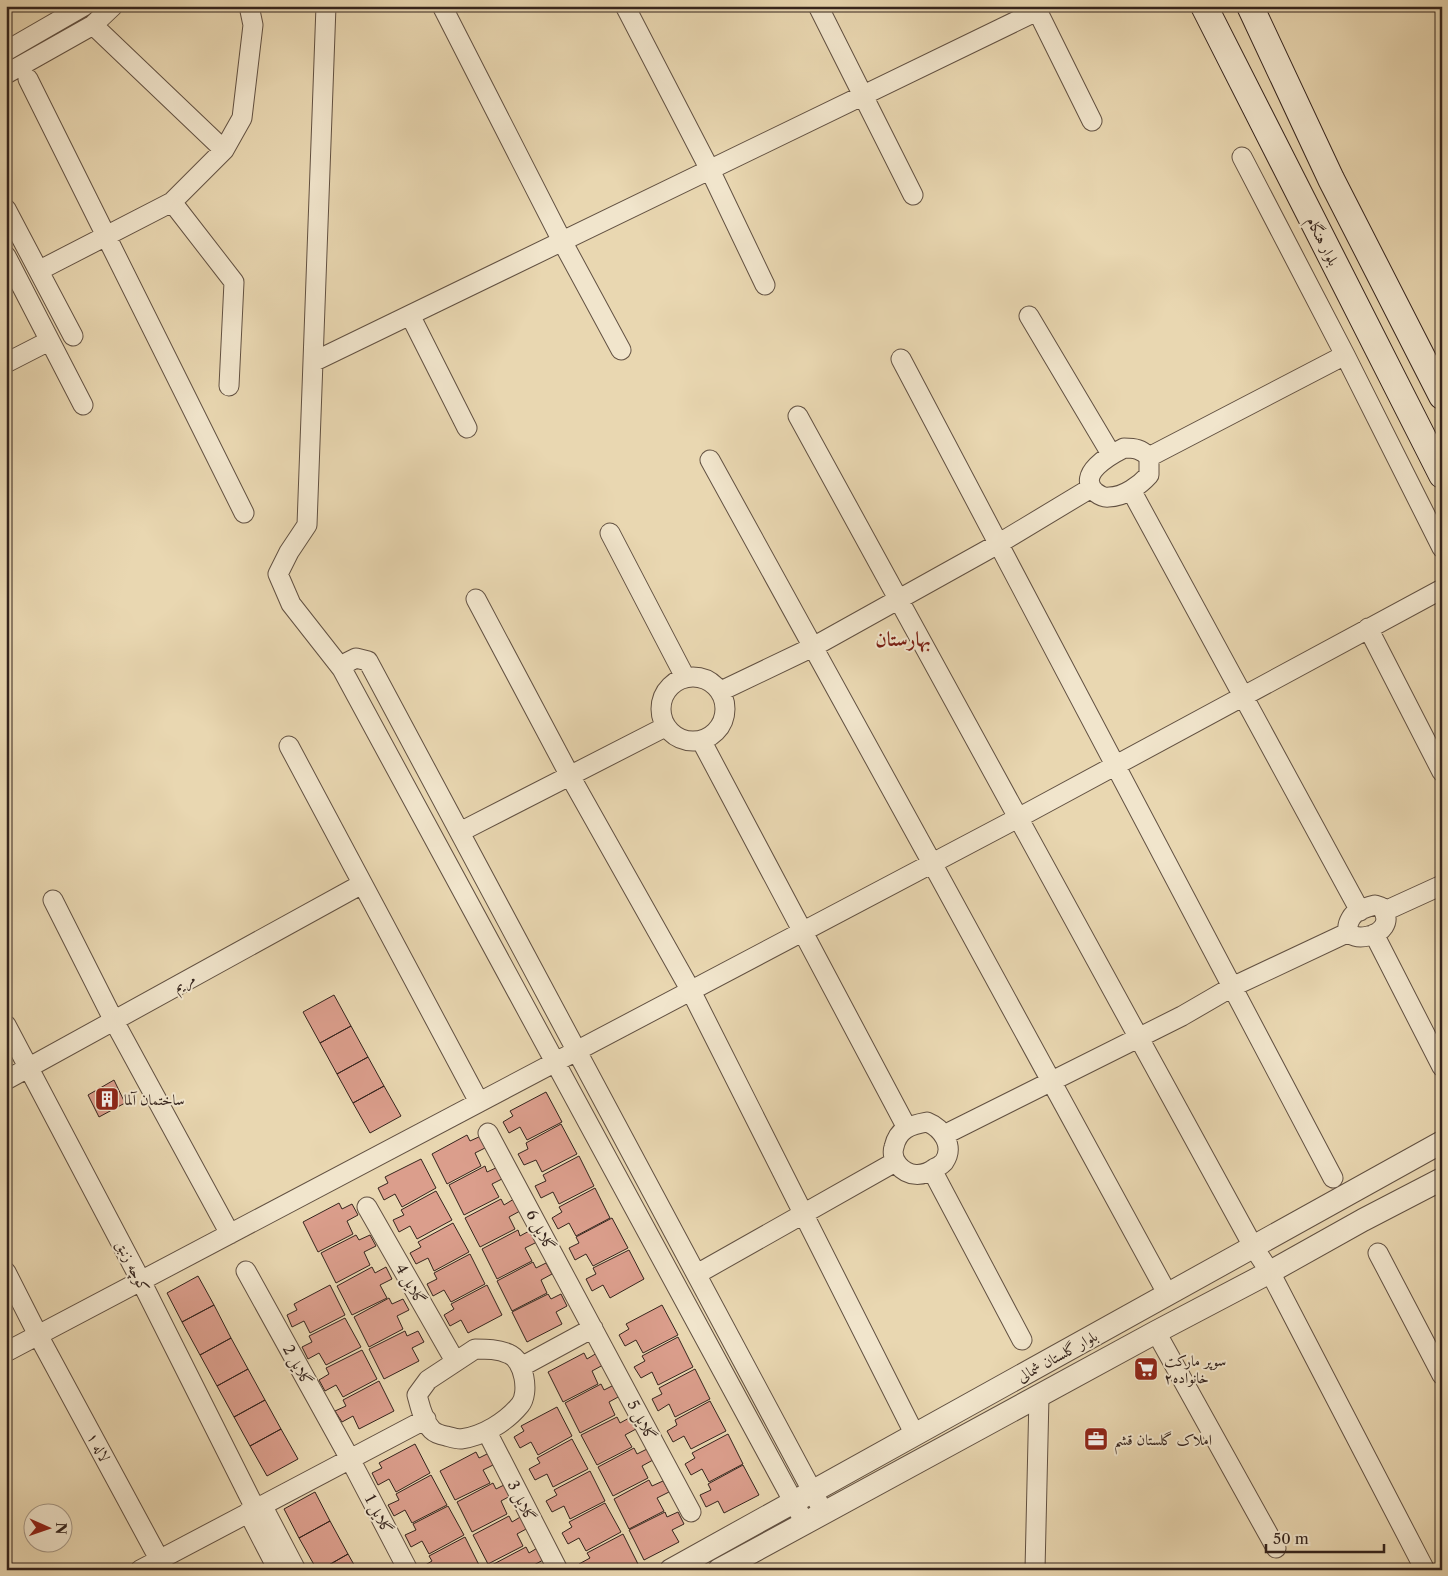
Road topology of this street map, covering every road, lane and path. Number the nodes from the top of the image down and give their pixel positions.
1 (113, 6) edge
2 (249, 6) edge
3 (326, 6) edge
4 (442, 6) edge
5 (625, 6) edge
6 (818, 6) edge
7 (1204, 6) edge
8 (1250, 6) edge
9 (82, 7) edge
10 (1036, 9) edge
11 (93, 26) junction
12 (7, 49) edge
13 (6, 74) edge
14 (28, 79) dead end
15 (1292, 94) junction
16 (862, 96) junction
17 (1258, 112) junction
18 (1092, 121) dead end
19 (224, 150) junction
20 (1242, 157) dead end
21 (710, 170) junction
22 (913, 195) dead end
23 (172, 202) junction
24 (6, 209) edge
25 (106, 235) junction
26 (562, 241) junction
27 (6, 256) edge
28 (40, 270) junction
29 (765, 285) dead end
30 (1400, 314) junction
31 (410, 315) junction
32 (1029, 316) dead end
33 (1369, 332) junction
34 (73, 336) dead end
35 (49, 341) junction
36 (620, 350) dead end
37 (1345, 355) junction
38 (901, 359) dead end
39 (312, 362) junction
40 (6, 363) edge
41 (229, 386) dead end
42 (1442, 396) edge
43 (83, 405) dead end
44 (798, 416) dead end
45 (467, 428) dead end
46 (1111, 454) junction
47 (1149, 457) junction
48 (710, 460) dead end
49 (1442, 475) edge
50 (1091, 488) junction
51 (1130, 490) junction
52 (244, 513) dead end
53 (610, 533) dead end
54 (998, 544) junction
55 (1442, 548) edge
56 (1442, 589) edge
57 (476, 598) dead end
58 (899, 600) junction
59 (1368, 628) junction
60 (813, 647) junction
61 (342, 669) junction
62 (685, 677) junction
63 (721, 691) junction
64 (1243, 696) junction
65 (665, 727) junction
66 (702, 742) junction
67 (289, 746) dead end
68 (1115, 765) junction
69 (1442, 772) edge
70 (570, 776) junction
71 (1018, 818) junction
72 (460, 832) junction
73 (932, 863) junction
74 (362, 884) junction
75 (1442, 886) edge
76 (53, 900) dead end
77 (1360, 911) junction
78 (1384, 911) junction
79 (803, 932) junction
80 (1349, 932) junction
81 (1374, 934) junction
82 (1232, 987) junction
83 (690, 991) junction
84 (114, 1021) junction
85 (6, 1025) edge
86 (1138, 1037) junction
87 (577, 1051) junction
88 (555, 1062) junction
89 (1442, 1067) edge
90 (29, 1068) junction
91 (6, 1080) edge
92 (1051, 1081) junction
93 (480, 1102) junction
94 (907, 1128) junction
95 (488, 1133) dead end
96 (944, 1135) junction
97 (1442, 1142) edge
98 (895, 1162) junction
99 (932, 1170) junction
100 (1333, 1178) dead end
101 (1442, 1179) edge
102 (367, 1207) dead end
103 (803, 1214) junction
104 (230, 1234) junction
105 (1254, 1248) junction
106 (1378, 1253) dead end
107 (246, 1271) dead end
108 (6, 1272) edge
109 (1270, 1272) junction
110 (697, 1274) junction
111 (141, 1281) junction
112 (1168, 1295) junction
113 (593, 1328) junction
114 (1156, 1332) junction
115 (38, 1335) junction
116 (1022, 1340) dead end
117 (6, 1352) edge
118 (455, 1361) junction
119 (521, 1367) junction
120 (1442, 1375) edge
121 (998, 1388) junction
122 (1039, 1396) junction
123 (1011, 1411) junction
124 (426, 1420) junction
125 (487, 1432) junction
126 (915, 1435) junction
127 (350, 1459) junction
128 (803, 1497) junction
129 (255, 1508) junction
130 (691, 1512) dead end
131 (814, 1518) junction
132 (1276, 1548) dead end
133 (1442, 1564) edge
134 (162, 1565) edge
135 (140, 1570) edge
136 (278, 1570) edge
137 (296, 1570) edge
138 (408, 1570) edge
139 (558, 1570) edge
140 (671, 1570) edge
141 (719, 1570) edge
142 (1035, 1570) edge
143 (1425, 1570) edge
144 (1431, 1570) edge

1 - 11 street
2 - 19 street
3 - 39 street
4 - 26 street
5 - 21 street
6 - 16 street
7 - 17 main road, بلوار هنگام
8 - 15 main road
9 - 12 street
10 - 16 street
10 - 18 street
11 - 13 street
11 - 19 street
14 - 25 street
15 - 17 main road
15 - 30 main road
16 - 21 street
16 - 22 street
17 - 33 main road, بلوار هنگام
19 - 23 street
20 - 37 street
21 - 26 street
21 - 29 street
23 - 25 street
23 - 41 street
24 - 28 street
25 - 28 street
25 - 52 street
26 - 31 street
26 - 36 street
27 - 35 street
28 - 34 street
30 - 33 main road
30 - 42 main road
31 - 39 street
31 - 45 street
32 - 46 street
33 - 49 main road, بلوار هنگام
35 - 40 street
35 - 43 street
37 - 47 street
37 - 55 street
38 - 54 street
39 - 61 street
44 - 58 street
46 - 47 street
46 - 50 street
47 - 51 street
48 - 60 street
50 - 51 street
50 - 54 street
51 - 64 street
53 - 62 street
54 - 58 street
54 - 68 street
56 - 59 street
57 - 70 street
58 - 60 street
58 - 71 street
59 - 64 street
59 - 69 street
60 - 63 street
60 - 73 street
61 - 72 street
61 - 88 street
62 - 63 street
62 - 65 street
63 - 66 street
64 - 68 street
64 - 77 street
65 - 66 street
65 - 70 street
66 - 79 street
67 - 74 street
68 - 71 street
68 - 82 street
70 - 72 street
70 - 83 street
71 - 73 street
71 - 86 street
72 - 87 street
73 - 79 street
73 - 92 street
74 - 84 street, مریم
74 - 93 street
75 - 78 street
76 - 84 street
77 - 78 street
77 - 80 street
78 - 81 street
79 - 83 street
79 - 94 street
80 - 81 street
80 - 82 street
81 - 89 street
82 - 86 street
82 - 100 street
83 - 87 street
83 - 103 street
84 - 90 street, مریم
84 - 104 street
85 - 90 street, کوچه زنبق
86 - 92 street
86 - 105 street
87 - 88 street
87 - 110 street
88 - 93 street
88 - 128 street
90 - 91 street, مریم
90 - 111 street, کوچه زنبق
92 - 96 street
92 - 112 street
93 - 104 street
94 - 96 street
94 - 98 street
95 - 113 street, گلایل 6
96 - 99 street
97 - 105 street, بلوار گلستان شمالی
98 - 99 street
98 - 103 street
99 - 116 street
101 - 109 street, بلوار گلستان شمالی
102 - 118 street, گلایل 4
103 - 110 street
103 - 126 street
104 - 111 street
105 - 109 street
105 - 112 street, بلوار گلستان شمالی
106 - 120 street
107 - 127 street, گلایل 2
108 - 115 street, لاله ۱
109 - 114 street, بلوار گلستان شمالی
109 - 143 street
110 - 128 street
111 - 115 street
111 - 129 street, کوچه زنبق
112 - 121 street, بلوار گلستان شمالی
113 - 119 street
113 - 130 street, گلایل 5
114 - 122 street, بلوار گلستان شمالی
114 - 132 street
115 - 117 street
115 - 134 street, لاله ۱
118 - 119 street
118 - 124 street
119 - 125 street
121 - 123 street
121 - 126 street, بلوار گلستان شمالی
122 - 123 street, بلوار گلستان شمالی
122 - 142 street
123 - 131 street, بلوار گلستان شمالی
124 - 125 street
124 - 127 street
125 - 139 street, گلایل 3
126 - 128 street, بلوار گلستان شمالی
127 - 129 street
127 - 138 street, گلایل 1
128 - 131 street
128 - 140 street, بلوار گلستان شمالی
129 - 134 street
129 - 136 street
129 - 137 street
131 - 141 street, بلوار گلستان شمالی
133 - 144 street
134 - 135 street

